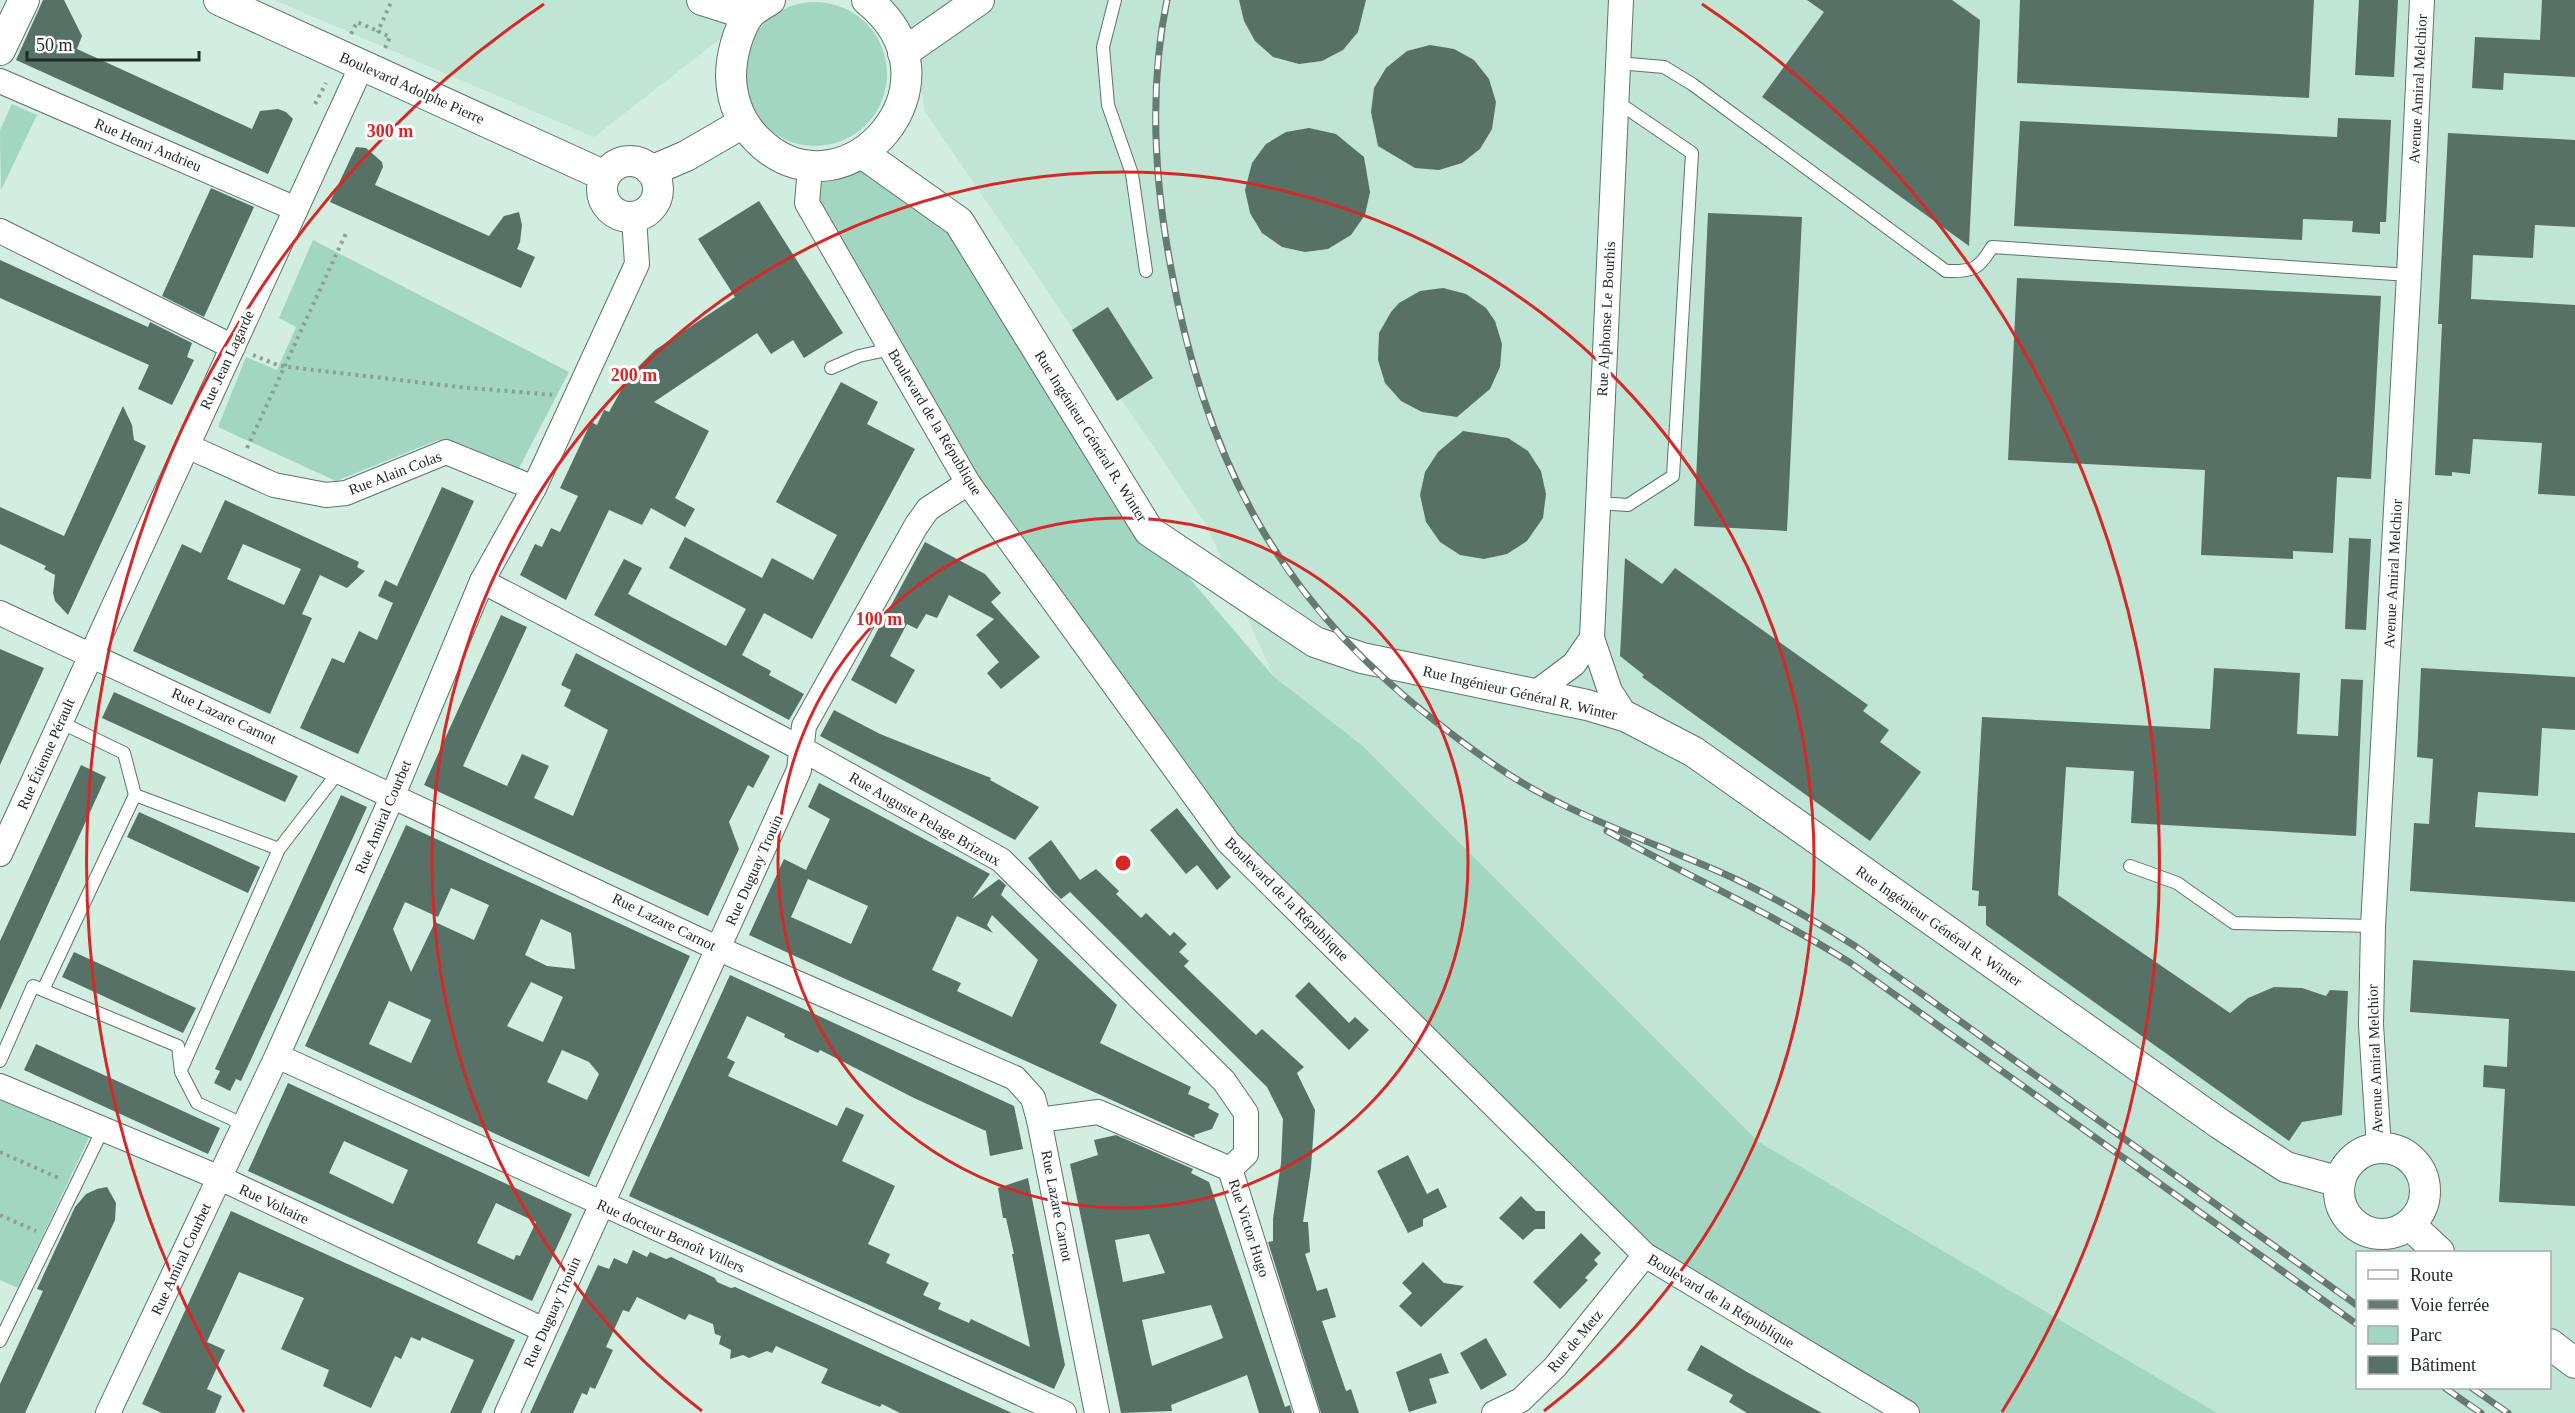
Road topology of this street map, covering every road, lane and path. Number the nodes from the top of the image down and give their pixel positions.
1 (24, 0) edge
2 (219, 0) edge
3 (702, 0) edge
4 (867, 0) edge
5 (979, 0) edge
6 (1115, 0) edge
7 (1621, 0) edge
8 (2422, 0) edge
9 (760, 7) edge
10 (0, 50) edge
11 (903, 53) junction
12 (1618, 63) junction
13 (362, 65) junction
14 (0, 81) edge
15 (1616, 101) junction
16 (743, 123) junction
17 (862, 153) junction
18 (810, 167) junction
19 (651, 171) junction
20 (605, 176) junction
21 (296, 209) junction
22 (634, 217) junction
23 (0, 231) edge
24 (347, 231) dead end
25 (1146, 271) dead end
26 (2409, 275) junction
27 (233, 347) junction
28 (891, 349) junction
29 (285, 366) junction
30 (831, 368) dead end
31 (575, 399) junction
32 (187, 446) junction
33 (238, 469) junction
34 (968, 483) junction
35 (534, 488) junction
36 (1598, 503) junction
37 (482, 581) junction
38 (0, 613) edge
39 (1592, 638) junction
40 (91, 654) junction
41 (1534, 694) junction
42 (1627, 717) junction
43 (60, 722) junction
44 (802, 749) junction
45 (340, 770) junction
46 (135, 795) junction
47 (393, 795) junction
48 (279, 849) junction
49 (0, 854) edge
50 (2130, 866) dead end
51 (2373, 926) junction
52 (719, 949) junction
53 (43, 990) junction
54 (278, 1056) junction
55 (0, 1061) edge
56 (181, 1072) junction
57 (0, 1086) edge
58 (1039, 1120) junction
59 (245, 1125) junction
60 (103, 1129) junction
61 (2379, 1148) junction
62 (0, 1152) edge
63 (1230, 1169) junction
64 (220, 1178) junction
65 (2340, 1182) junction
66 (75, 1185) junction
67 (600, 1204) junction
68 (0, 1215) edge
69 (2410, 1225) junction
70 (50, 1237) junction
71 (2438, 1251) edge
72 (1645, 1255) junction
73 (544, 1330) junction
74 (0, 1341) edge
75 (2551, 1345) edge
76 (2575, 1363) edge
77 (1902, 1412) edge
78 (108, 1413) edge
79 (507, 1413) edge
80 (1065, 1413) edge
81 (1097, 1413) edge
82 (1307, 1413) edge
83 (1494, 1413) edge

1 - 10 street
2 - 13 street, Boulevard Adolphe Pierre
3 - 9 street
4 - 11 street
5 - 11 street
6 - 25 lane
7 - 12 street, Rue Alphonse Le Bourhis
8 - 26 street, Avenue Amiral Melchior
9 - 16 street
11 - 17 street
12 - 15 street, Rue Alphonse Le Bourhis
12 - 26 lane
13 - 20 street, Boulevard Adolphe Pierre
13 - 21 street, Rue Jean Lagarde
14 - 21 street, Rue Henri Andrieu
15 - 36 street, Rue Alphonse Le Bourhis
15 - 36 lane
16 - 18 street
16 - 19 street
17 - 18 street
17 - 41 street, Rue Ingénieur Général R. Winter
18 - 28 street, Boulevard de la République
19 - 20 street
19 - 22 street
20 - 22 street
21 - 27 street, Rue Jean Lagarde
22 - 31 street, Rue Amiral Courbet
23 - 27 street
24 - 29 path
26 - 51 street, Avenue Amiral Melchior
27 - 29 path
27 - 32 street, Rue Jean Lagarde
28 - 30 lane
28 - 34 street, Boulevard de la République
29 - 31 path
29 - 33 path
31 - 35 street, Rue Amiral Courbet
32 - 33 street, Rue Alain Colas
32 - 40 street, Rue Jean Lagarde
33 - 35 street, Rue Alain Colas
34 - 44 street, Rue Duguay Trouin
34 - 72 street, Boulevard de la République
35 - 37 street, Rue Amiral Courbet
36 - 39 street, Rue Alphonse Le Bourhis
37 - 44 street, Rue Auguste Pelage Brizeux
37 - 47 street, Rue Amiral Courbet
38 - 40 street, Rue Lazare Carnot
39 - 41 street
39 - 42 street, Rue Alphonse Le Bourhis
40 - 43 street, Rue Étienne Pérault
40 - 45 street, Rue Lazare Carnot
41 - 42 street, Rue Ingénieur Général R. Winter
42 - 65 street, Rue Ingénieur Général R. Winter
43 - 46 lane
43 - 49 street, Rue Étienne Pérault
44 - 52 street, Rue Duguay Trouin
44 - 63 street, Rue Auguste Pelage Brizeux
45 - 47 street, Rue Lazare Carnot
45 - 48 lane
46 - 48 lane
46 - 53 lane
47 - 52 street, Rue Lazare Carnot
47 - 54 street, Rue Amiral Courbet
48 - 56 lane
50 - 51 lane
51 - 61 street, Avenue Amiral Melchior
52 - 58 street, Rue Lazare Carnot
52 - 67 street, Rue Duguay Trouin
53 - 55 lane
53 - 56 lane
54 - 59 street, Rue Amiral Courbet
54 - 67 street, Rue docteur Benoît Villers
56 - 59 lane
57 - 60 street, Rue Voltaire
58 - 63 street, Rue Victor Hugo
58 - 81 street, Rue Lazare Carnot
59 - 64 street, Rue Amiral Courbet
60 - 64 street, Rue Voltaire
60 - 66 lane
61 - 65 street
61 - 69 street
62 - 66 path
63 - 82 street, Rue Victor Hugo
64 - 73 street, Rue Voltaire
64 - 78 street, Rue Amiral Courbet
65 - 69 street
66 - 70 lane
67 - 73 street, Rue Duguay Trouin
67 - 80 street, Rue docteur Benoît Villers
68 - 70 path
69 - 71 street
70 - 74 lane
72 - 77 street, Boulevard de la République
72 - 83 street, Rue de Metz
73 - 79 street, Rue Duguay Trouin
75 - 76 street

